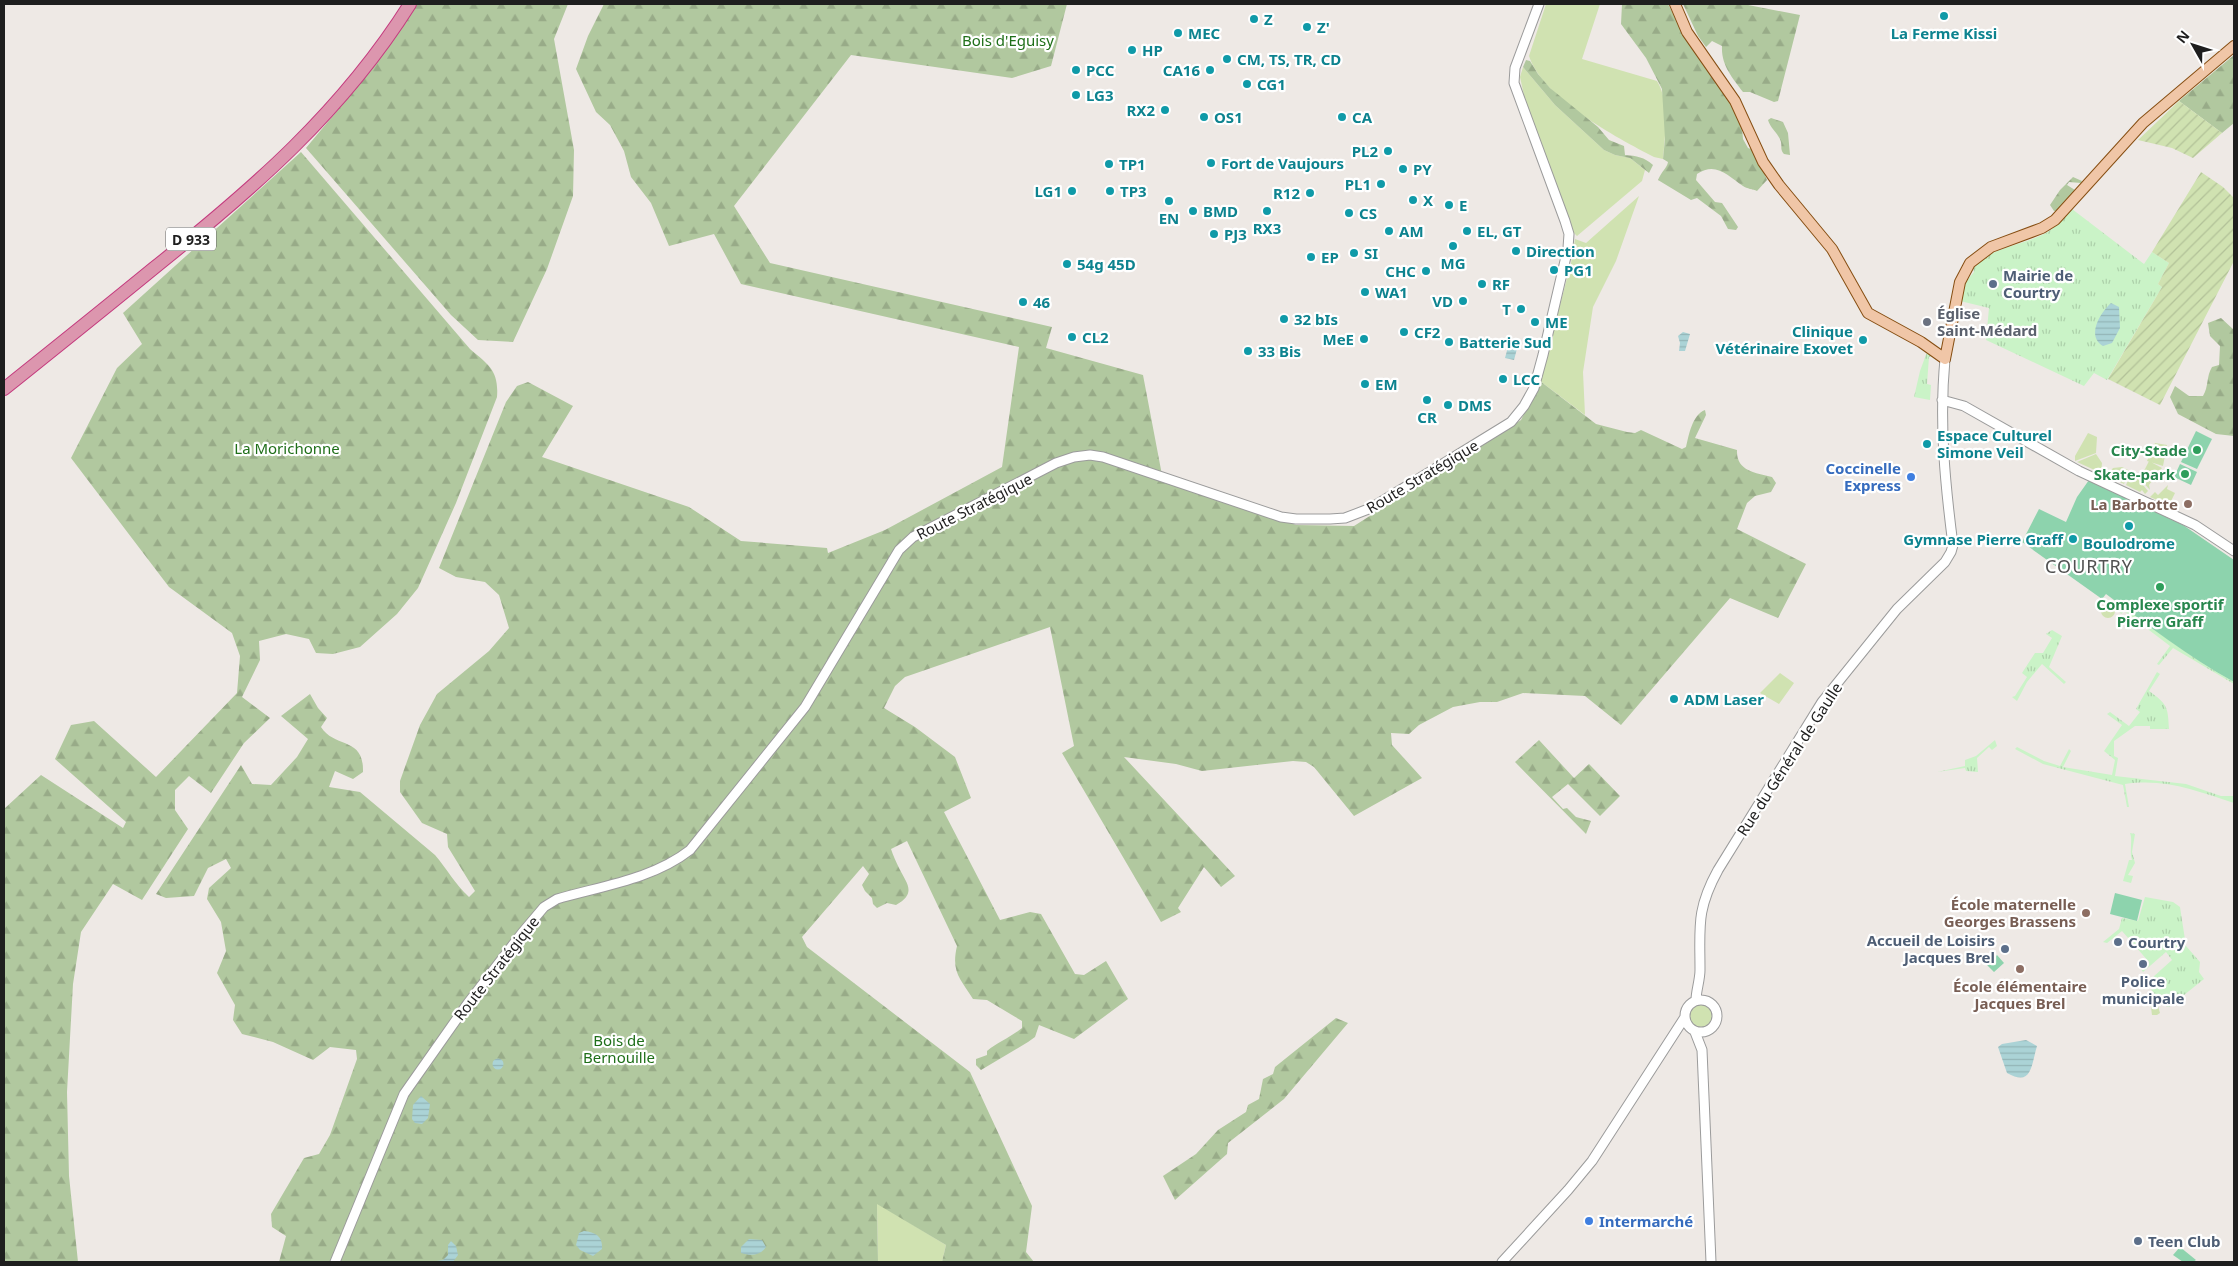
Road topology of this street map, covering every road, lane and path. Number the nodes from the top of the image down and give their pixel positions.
1 (401, 4) edge
2 (410, 4) edge
3 (1539, 4) edge
4 (1675, 4) edge
5 (2234, 46) edge
6 (303, 135) junction
7 (290, 148) junction
8 (1921, 342) junction
9 (1946, 347) junction
10 (1945, 360) junction
11 (4, 379) edge
12 (4, 389) edge
13 (1942, 400) junction
14 (2234, 551) edge
15 (1700, 971) junction
16 (1696, 1000) junction
17 (1710, 1002) junction
18 (1685, 1017) junction
19 (1709, 1030) junction
20 (1694, 1031) junction
21 (1672, 1040) junction
22 (1702, 1050) junction
23 (334, 1262) edge
24 (1502, 1262) edge
25 (1711, 1262) edge

1 - 6 highway, D 933
2 - 6 highway, D 933
3 - 23 street, Route Stratégique
4 - 8 main road
5 - 9 main road
6 - 7 highway, D 933
7 - 11 highway, D 933
7 - 12 highway, D 933
8 - 9 main road
8 - 10 main road
9 - 10 main road
10 - 13 street, Rue du Général de Gaulle
13 - 14 street
13 - 15 street, Rue du Général de Gaulle
15 - 16 street, Rue du Général de Gaulle
15 - 17 street, Rue du Général de Gaulle
16 - 17 street
16 - 18 street
17 - 19 street
18 - 20 street
18 - 21 street
19 - 20 street
19 - 22 street
20 - 21 street
20 - 22 street
21 - 24 street
22 - 25 street

